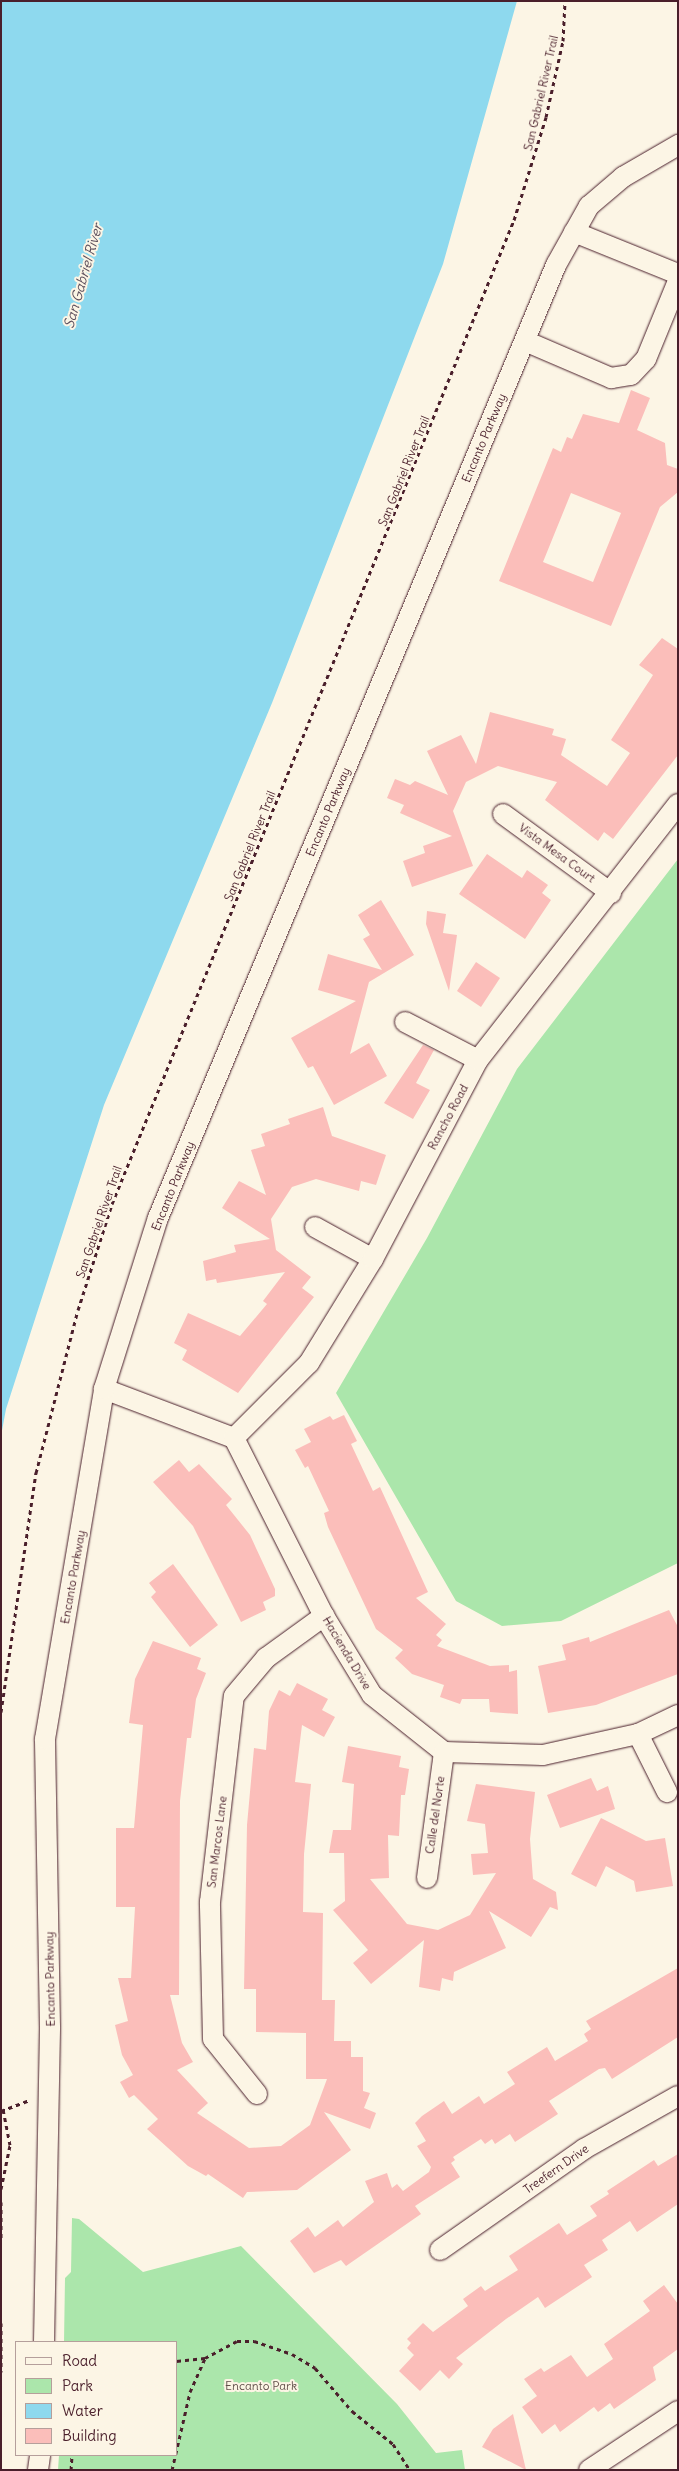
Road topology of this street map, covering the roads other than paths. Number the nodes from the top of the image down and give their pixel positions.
1 (678, 145) edge
2 (574, 232) junction
3 (678, 274) edge
4 (678, 281) edge
5 (525, 341) junction
6 (678, 804) edge
7 (503, 814) dead end
8 (611, 893) junction
9 (405, 1022) dead end
10 (478, 1060) junction
11 (315, 1227) dead end
12 (373, 1259) junction
13 (104, 1389) junction
14 (234, 1438) junction
15 (324, 1616) junction
16 (678, 1715) edge
17 (638, 1734) junction
18 (444, 1752) junction
19 (667, 1792) dead end
20 (427, 1878) dead end
21 (257, 2094) dead end
22 (678, 2096) edge
23 (440, 2250) dead end
24 (44, 2341) edge
25 (678, 2411) edge
26 (40, 2456) edge
27 (38, 2470) edge
28 (590, 2470) edge

1 - 2 street, Encanto Parkway
2 - 3 street
2 - 5 street, Encanto Parkway
4 - 5 street
5 - 13 street, Encanto Parkway
6 - 8 street, Rancho Road
7 - 8 street, Vista Mesa Court
8 - 10 street, Rancho Road
9 - 10 street
10 - 12 street, Rancho Road
11 - 12 street
12 - 14 street, Rancho Road
13 - 14 street
13 - 24 street, Encanto Parkway
14 - 15 street, Hacienda Drive
15 - 18 street, Hacienda Drive
15 - 21 street, San Marcos Lane
16 - 17 street
17 - 18 street
17 - 19 street
18 - 20 street, Calle del Norte
22 - 23 street, Treefern Drive
25 - 28 street
26 - 27 street

